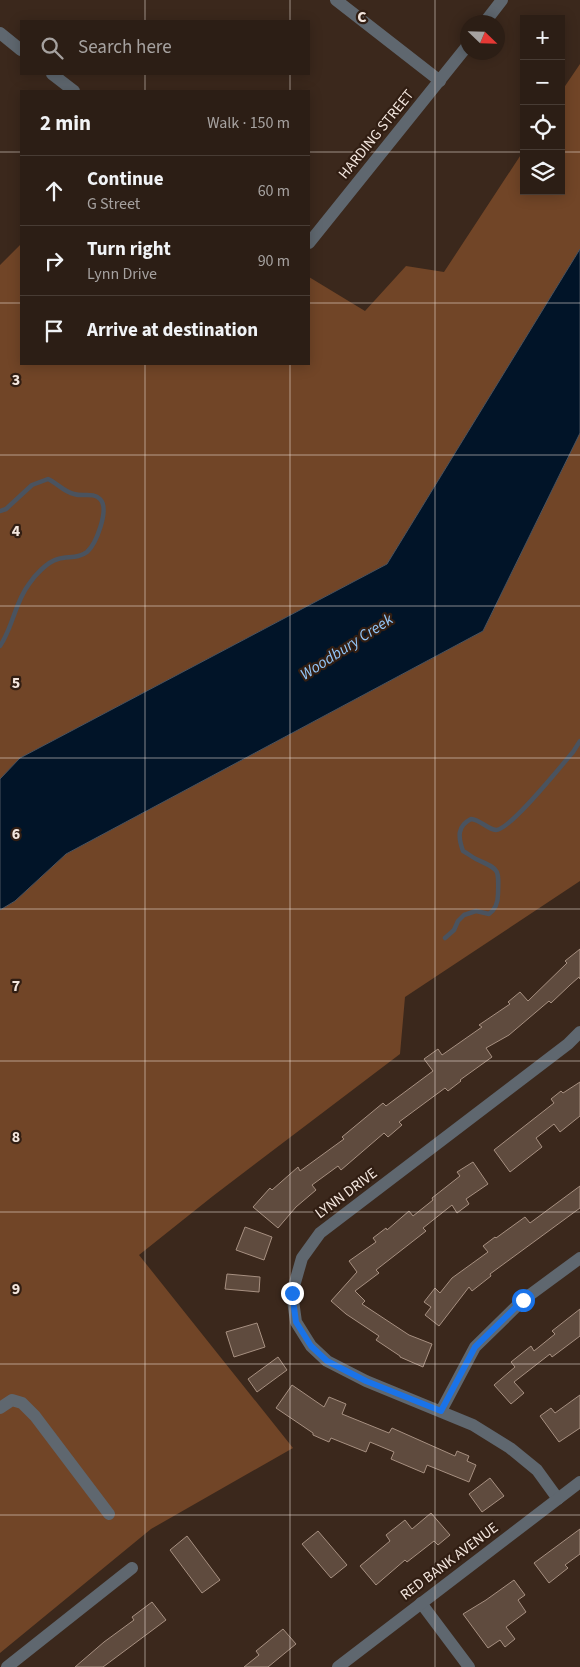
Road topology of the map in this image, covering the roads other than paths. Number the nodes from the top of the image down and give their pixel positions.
1 (336, 0) edge
2 (502, 0) edge
3 (490, 15) edge
4 (0, 33) edge
5 (20, 49) edge
6 (460, 55) edge
7 (53, 75) edge
8 (440, 81) junction
9 (73, 90) edge
10 (310, 242) edge
11 (580, 1032) edge
12 (580, 1258) edge
13 (0, 1408) edge
14 (441, 1411) junction
15 (580, 1482) edge
16 (558, 1499) junction
17 (109, 1514) dead end
18 (132, 1568) dead end
19 (421, 1603) junction
20 (7, 1667) edge
21 (338, 1667) edge
22 (469, 1667) edge

1 - 8 street
2 - 3 street
4 - 5 street
6 - 8 street, HARDING STREET
7 - 9 street
8 - 10 street, HARDING STREET
11 - 14 street, LYNN DRIVE
12 - 14 street
13 - 17 street
14 - 16 street, LYNN DRIVE
15 - 16 street, RED BANK AVENUE
16 - 19 street, RED BANK AVENUE
18 - 20 street
19 - 21 street, RED BANK AVENUE
19 - 22 street

